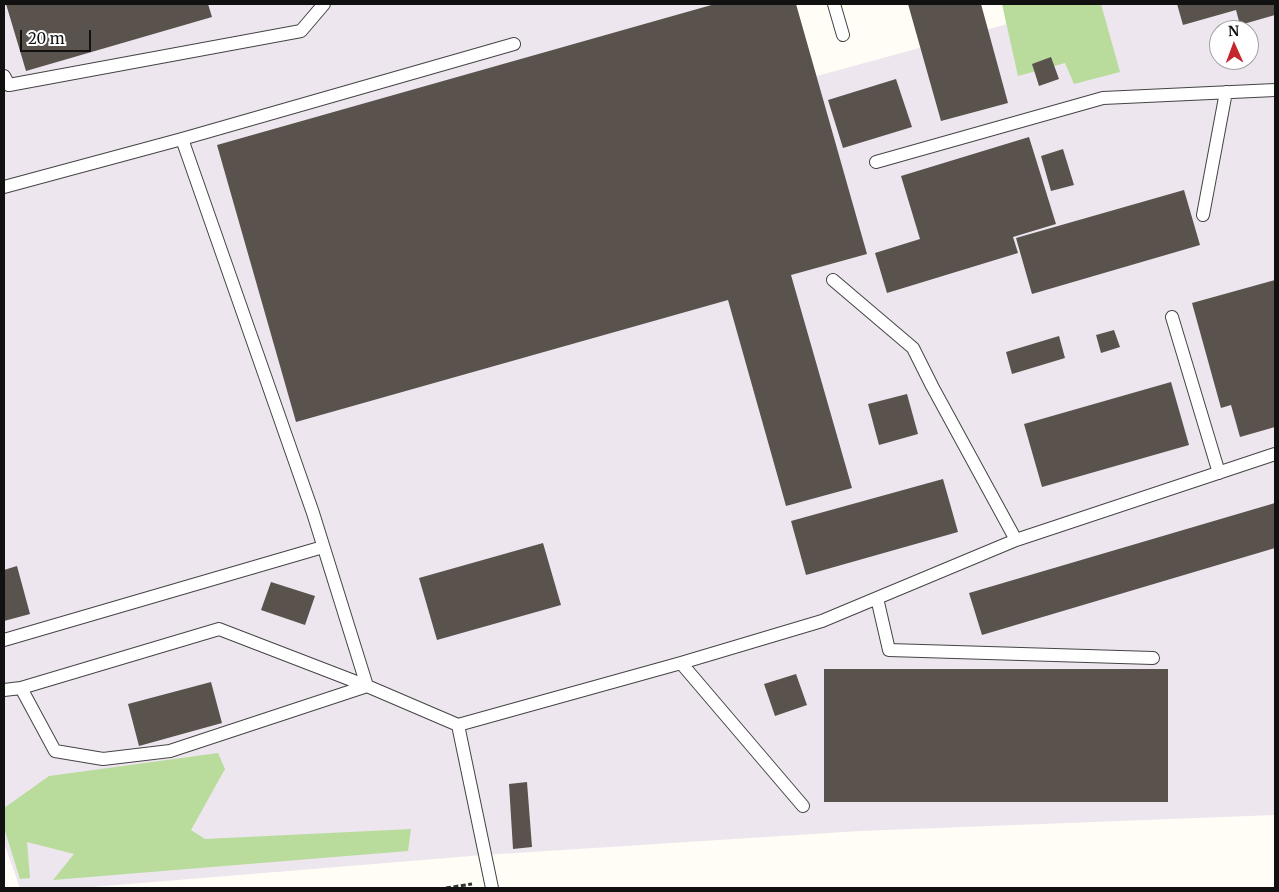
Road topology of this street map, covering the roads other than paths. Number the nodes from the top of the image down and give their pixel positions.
1 (324, 4) edge
2 (834, 4) edge
3 (843, 35) dead end
4 (514, 44) dead end
5 (4, 76) edge
6 (1275, 90) edge
7 (1226, 92) junction
8 (182, 139) junction
9 (876, 162) dead end
10 (4, 187) edge
11 (1203, 215) dead end
12 (834, 280) dead end
13 (1172, 317) dead end
14 (1275, 454) edge
15 (1219, 473) junction
16 (1016, 540) junction
17 (323, 547) junction
18 (877, 598) junction
19 (4, 640) edge
20 (1153, 658) dead end
21 (681, 663) junction
22 (367, 686) junction
23 (21, 688) junction
24 (4, 690) edge
25 (458, 725) junction
26 (803, 806) dead end
27 (491, 885) edge

1 - 5 lane
2 - 3 lane
4 - 8 lane
6 - 7 lane
7 - 9 lane
7 - 11 lane
8 - 10 lane
8 - 17 lane
12 - 16 lane
13 - 15 lane
14 - 15 lane
15 - 16 lane
16 - 18 lane
17 - 19 lane
17 - 22 lane
18 - 20 lane
18 - 21 lane
21 - 25 lane
21 - 26 lane
22 - 23 lane
22 - 23 lane
22 - 25 lane
23 - 24 lane
25 - 27 lane

